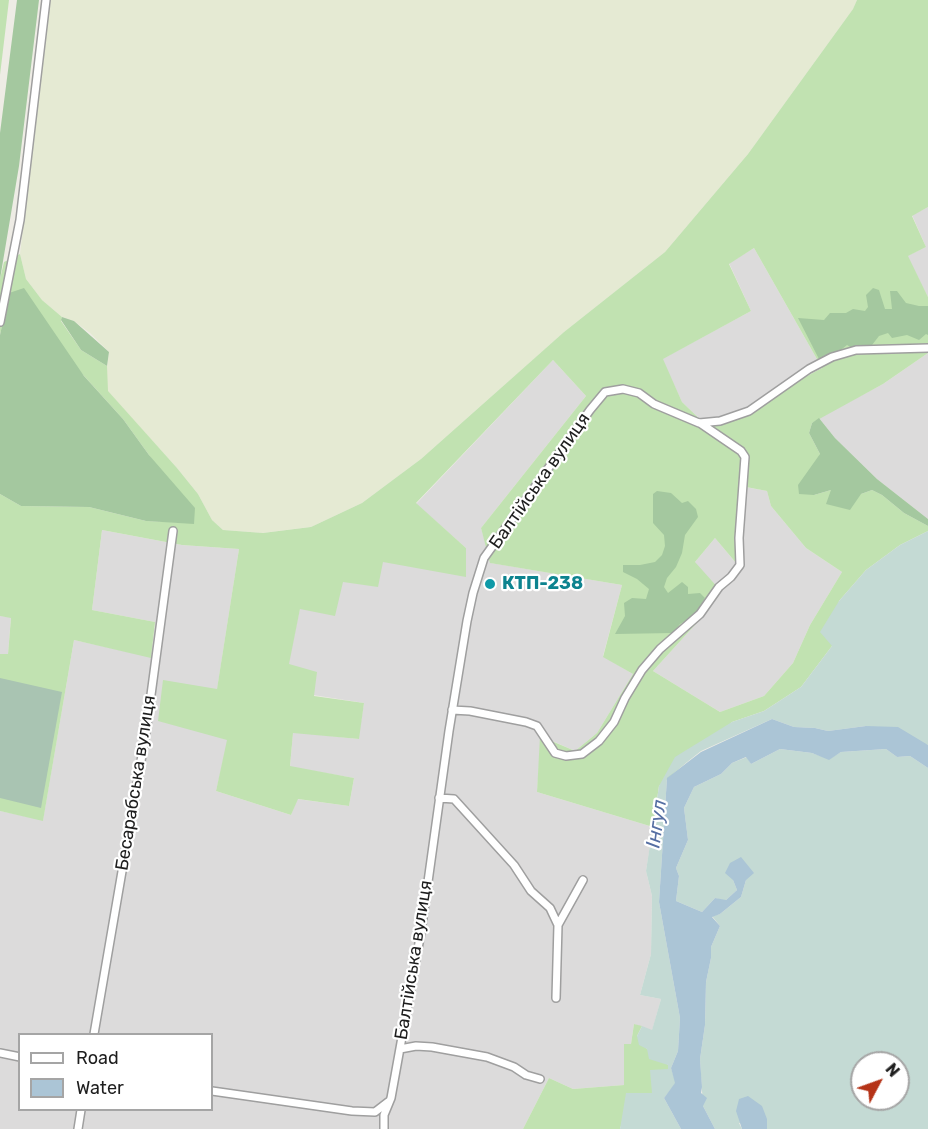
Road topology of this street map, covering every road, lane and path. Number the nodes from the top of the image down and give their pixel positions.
1 (46, 0) edge
2 (0, 322) edge
3 (928, 348) edge
4 (699, 423) junction
5 (173, 531) dead end
6 (452, 710) junction
7 (439, 798) junction
8 (583, 880) dead end
9 (558, 925) junction
10 (556, 998) dead end
11 (94, 1033) edge
12 (400, 1049) junction
13 (0, 1053) edge
14 (18, 1057) edge
15 (540, 1079) dead end
16 (213, 1091) edge
17 (392, 1098) junction
18 (81, 1111) edge
19 (78, 1129) edge
20 (384, 1129) edge

1 - 2 street
3 - 4 street
4 - 6 street, Балтійська вулиця
4 - 6 street
5 - 11 street, Бесарабська вулиця
6 - 7 street, Балтійська вулиця
7 - 9 street
7 - 12 street, Балтійська вулиця
8 - 9 street
9 - 10 street
12 - 15 street
12 - 17 street, Балтійська вулиця
13 - 14 street
16 - 17 street
17 - 20 street, Балтійська вулиця
18 - 19 street

